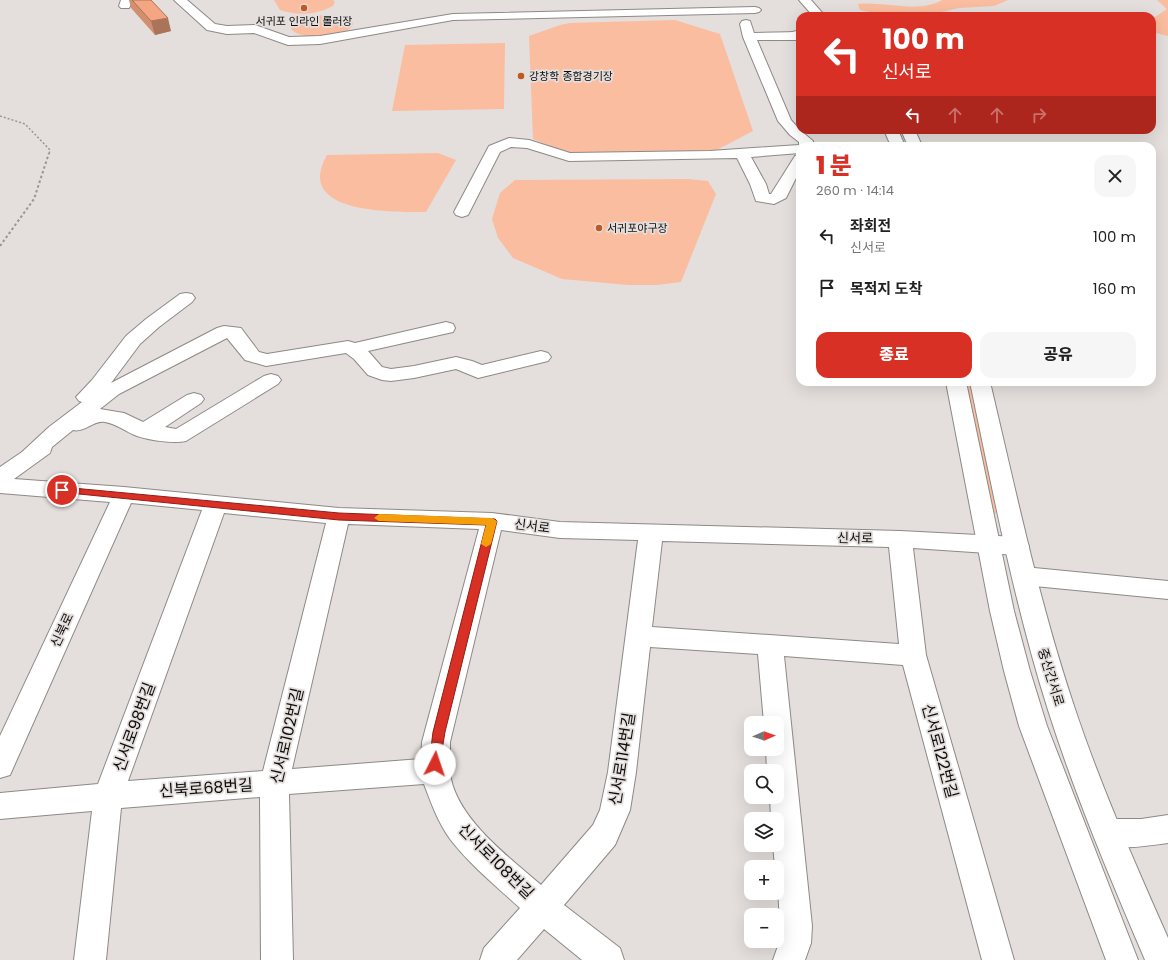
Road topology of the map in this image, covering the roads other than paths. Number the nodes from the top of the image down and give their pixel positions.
1 (180, 0) edge
2 (804, 0) edge
3 (819, 0) edge
4 (754, 3) edge
5 (809, 12) edge
6 (822, 12) edge
7 (823, 12) edge
8 (796, 36) edge
9 (749, 37) junction
10 (796, 133) edge
11 (797, 134) edge
12 (806, 142) edge
13 (796, 149) edge
14 (742, 153) junction
15 (796, 165) edge
16 (462, 212) dead end
17 (186, 298) dead end
18 (446, 328) dead end
19 (354, 349) junction
20 (541, 358) dead end
21 (271, 380) dead end
22 (957, 386) edge
23 (981, 386) edge
24 (194, 399) dead end
25 (144, 431) junction
26 (30, 456) junction
27 (0, 464) edge
28 (0, 478) edge
29 (0, 485) edge
30 (124, 495) junction
31 (216, 504) junction
32 (339, 516) junction
33 (492, 521) junction
34 (651, 533) junction
35 (900, 539) junction
36 (988, 544) junction
37 (1017, 546) junction
38 (1024, 576) junction
39 (1168, 590) edge
40 (639, 636) junction
41 (770, 645) junction
42 (913, 655) junction
43 (0, 766) edge
44 (436, 770) junction
45 (1054, 780) junction
46 (274, 783) junction
47 (108, 796) junction
48 (0, 806) edge
49 (1168, 829) edge
50 (1108, 833) junction
51 (542, 908) junction
52 (90, 960) edge
53 (277, 960) edge
54 (496, 960) edge
55 (608, 960) edge
56 (788, 960) edge
57 (998, 960) edge
58 (1117, 960) edge
59 (1122, 960) edge
60 (1161, 960) edge

1 - 4 street
2 - 5 street
2 - 6 street
3 - 7 street
4 - 9 street
8 - 9 street
9 - 10 street
11 - 12 street
13 - 14 street
14 - 15 street
14 - 16 street
17 - 27 street
18 - 19 street
19 - 20 street
19 - 26 street
21 - 25 street
22 - 36 street
23 - 37 street, 중산간서로
24 - 25 street
25 - 26 street
26 - 28 street
29 - 30 street, 신서로
30 - 31 street, 신서로
30 - 43 street, 신북로
31 - 32 street, 신서로
31 - 47 street, 신서로98번길
32 - 33 street, 신서로
32 - 46 street, 신서로102번길
33 - 34 street, 신서로
33 - 44 street, 신서로108번길
34 - 35 street, 신서로
34 - 40 street, 신서로114번길
35 - 36 street, 신서로
35 - 42 street, 신서로122번길
36 - 37 street, 신서로
36 - 45 street
37 - 38 street, 중산간서로
38 - 39 street
38 - 50 street, 중산간서로
40 - 41 street
40 - 51 street, 신서로114번길
41 - 42 street
41 - 56 street
42 - 57 street, 신서로122번길
44 - 46 street, 신북로68번길
44 - 51 street, 신서로108번길
45 - 58 street
45 - 59 street
46 - 47 street, 신북로68번길
46 - 53 street, 신서로102번길
47 - 48 street, 신북로68번길
47 - 52 street, 신서로98번길
49 - 50 street
50 - 60 street, 중산간서로
51 - 54 street, 신서로114번길
51 - 55 street, 신서로108번길

